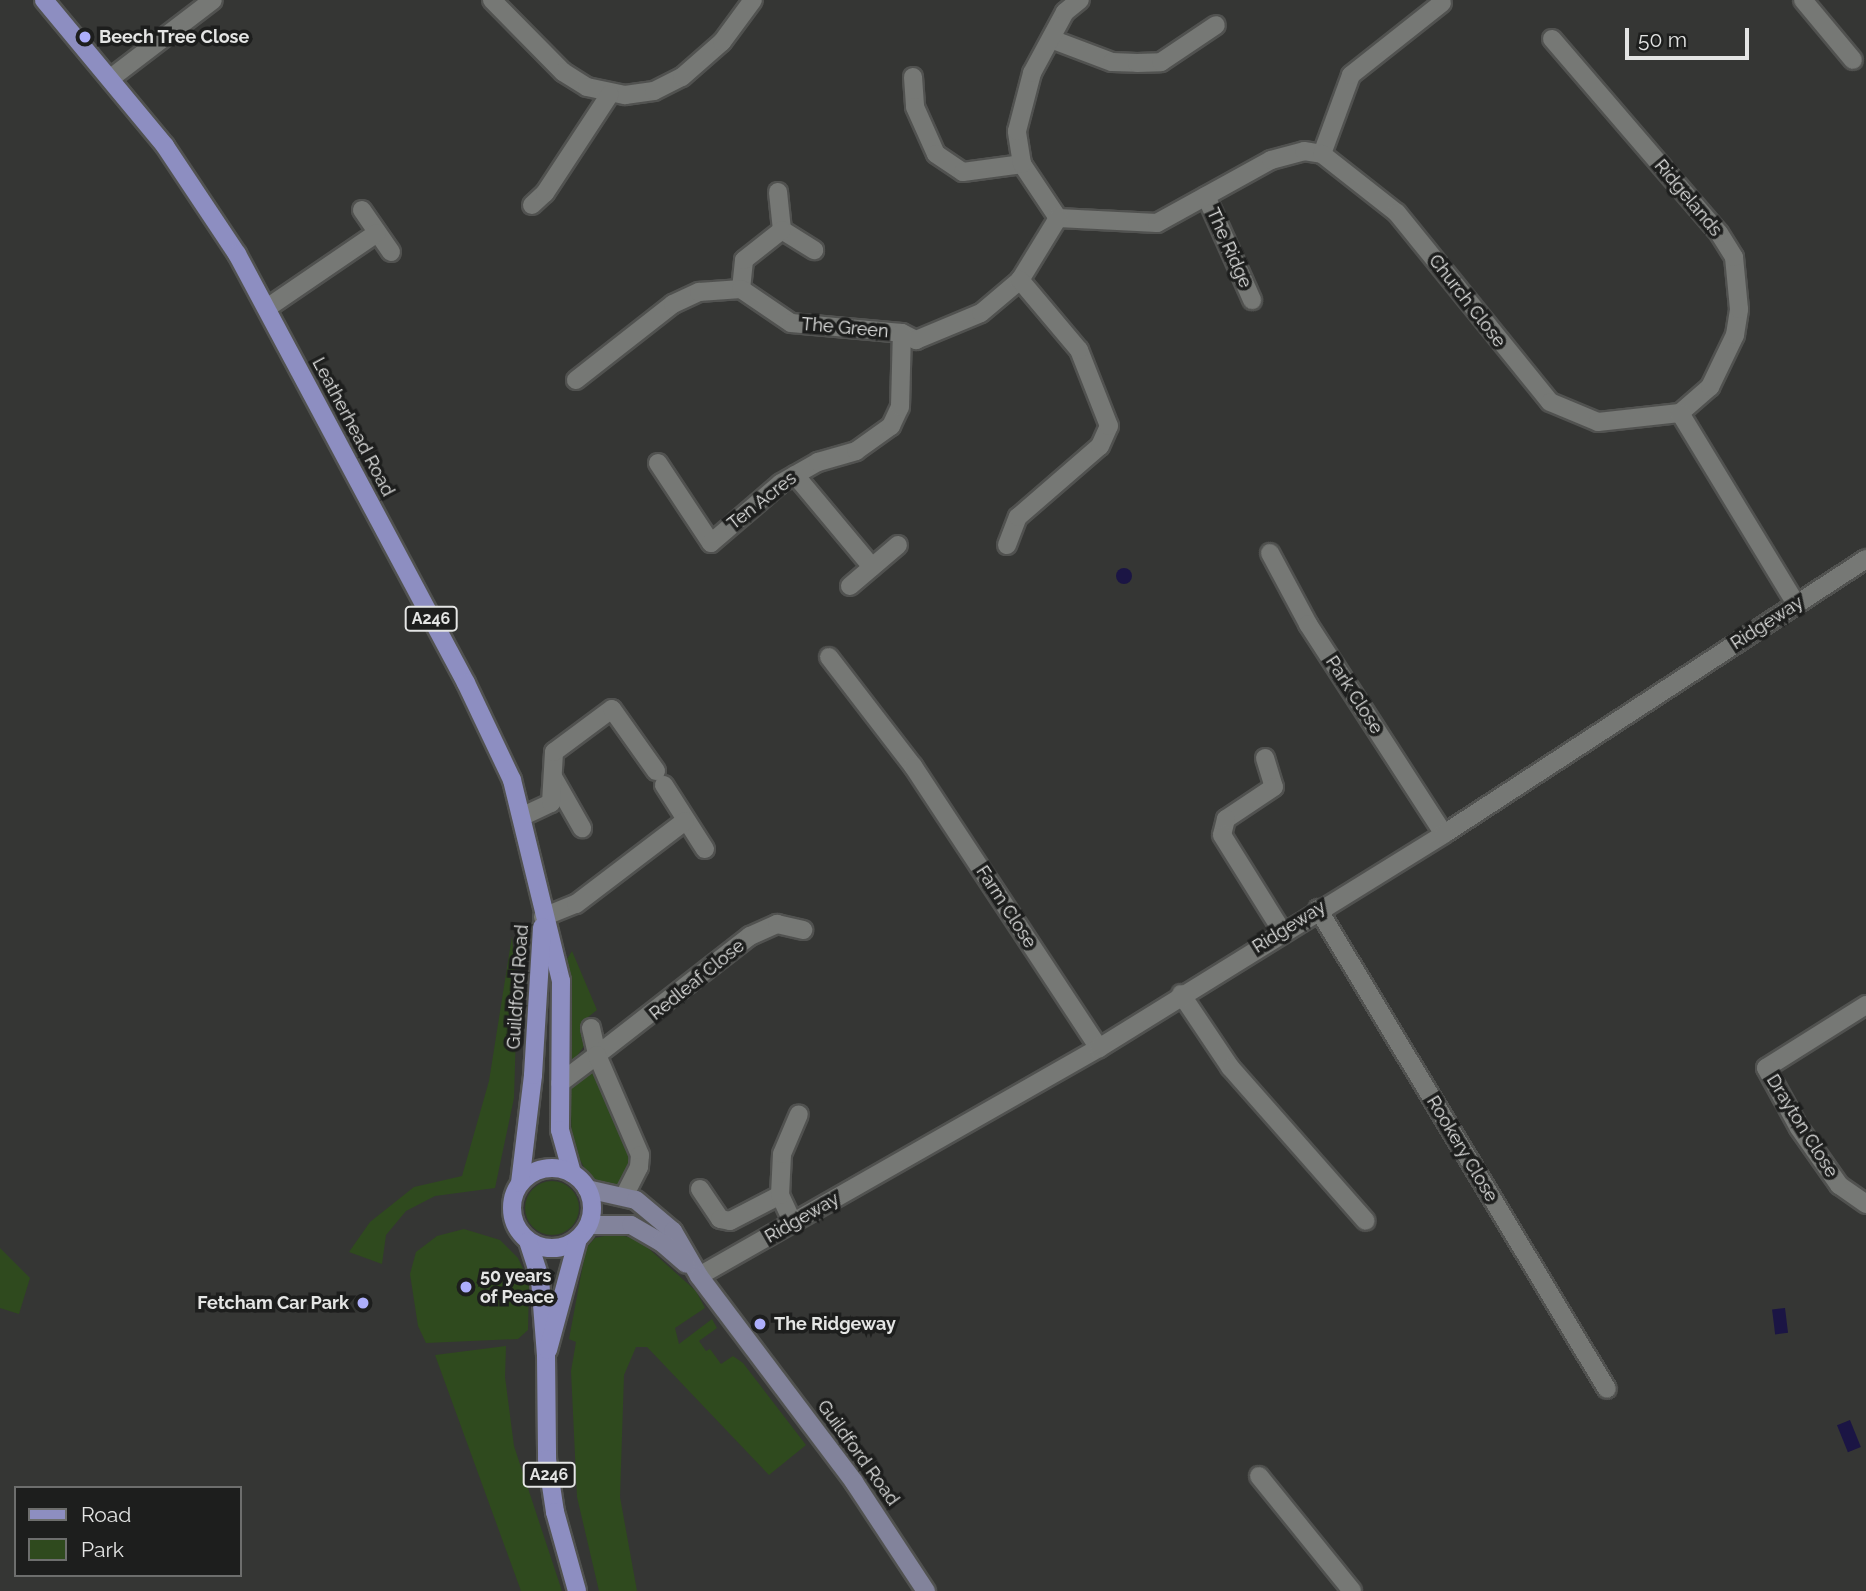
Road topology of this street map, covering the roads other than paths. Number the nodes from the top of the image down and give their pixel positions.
1 (44, 0) edge
2 (212, 0) edge
3 (492, 0) edge
4 (753, 0) edge
5 (1080, 0) edge
6 (1809, 2) edge
7 (1443, 3) dead end
8 (1216, 25) dead end
9 (1051, 39) junction
10 (1552, 39) dead end
11 (1853, 60) dead end
12 (913, 77) dead end
13 (111, 78) junction
14 (610, 94) junction
15 (1322, 154) junction
16 (1022, 164) junction
17 (778, 192) dead end
18 (1206, 196) junction
19 (532, 205) dead end
20 (362, 210) dead end
21 (1058, 218) junction
22 (782, 230) junction
23 (377, 233) junction
24 (814, 250) dead end
25 (391, 252) dead end
26 (1020, 279) junction
27 (741, 289) junction
28 (1252, 300) dead end
29 (267, 308) junction
30 (902, 333) junction
31 (576, 380) dead end
32 (1679, 414) junction
33 (658, 463) dead end
34 (795, 475) junction
35 (898, 545) dead end
36 (1007, 545) dead end
37 (1270, 553) dead end
38 (1866, 559) edge
39 (872, 567) junction
40 (850, 586) dead end
41 (1796, 604) junction
42 (829, 657) dead end
43 (1265, 758) dead end
44 (551, 774) junction
45 (523, 816) junction
46 (685, 821) junction
47 (582, 828) dead end
48 (1444, 834) junction
49 (705, 849) dead end
50 (1318, 909) junction
51 (543, 917) junction
52 (803, 930) dead end
53 (1282, 931) junction
54 (1181, 994) junction
55 (1866, 1004) edge
56 (591, 1028) dead end
57 (1099, 1048) junction
58 (597, 1055) junction
59 (560, 1083) junction
60 (799, 1114) dead end
61 (572, 1173) junction
62 (520, 1183) junction
63 (587, 1189) junction
64 (700, 1189) dead end
65 (779, 1195) junction
66 (624, 1196) junction
67 (1866, 1204) edge
68 (1366, 1221) dead end
69 (793, 1223) junction
70 (584, 1232) junction
71 (528, 1241) junction
72 (699, 1276) junction
73 (546, 1355) junction
74 (1607, 1389) dead end
75 (1259, 1476) dead end
76 (577, 1591) edge
77 (926, 1591) edge
78 (1352, 1591) edge

1 - 13 main road, Leatherhead Road / A246
2 - 13 street
3 - 14 street
4 - 14 street
5 - 9 street
6 - 11 street
7 - 15 street
8 - 9 street
9 - 16 street
10 - 32 street, Ridgelands
12 - 16 street
13 - 29 main road, Leatherhead Road / A246
14 - 19 street
15 - 18 street
15 - 32 street, Church Close
16 - 21 street
17 - 22 street
18 - 21 street
18 - 28 street, The Ridge
20 - 23 street
21 - 26 street, The Green
22 - 24 street
22 - 27 street
23 - 25 street
23 - 29 street
26 - 30 street, The Green
26 - 36 street
27 - 30 street, The Green
27 - 31 street
29 - 45 main road, Leatherhead Road / A246
30 - 34 street, Ten Acres
32 - 41 street
33 - 34 street, Ten Acres
34 - 39 street
35 - 39 street
37 - 48 street, Park Close
38 - 41 street, Ridgeway
39 - 40 street
41 - 48 street, Ridgeway
42 - 57 street, Farm Close
43 - 53 street
44 - 45 street
44 - 46 street
44 - 47 street
45 - 51 main road, Leatherhead Road / A246
46 - 49 street
46 - 51 street
48 - 50 street, Ridgeway
50 - 53 street, Ridgeway
50 - 74 street, Rookery Close
51 - 59 main road, Guildford Road / A246
51 - 62 main road, Guildford Road / A246
52 - 58 street, Redleaf Close
53 - 54 street, Ridgeway
54 - 57 street, Ridgeway
54 - 68 street
55 - 67 street, Drayton Close
56 - 58 street
57 - 69 street, Ridgeway
58 - 59 street
58 - 66 street
59 - 61 main road, Guildford Road / A246
60 - 65 street
61 - 62 main road
61 - 63 main road
62 - 71 main road
63 - 66 main road, Guildford Road
63 - 70 main road
64 - 65 street
65 - 69 street
66 - 72 main road, Guildford Road
69 - 72 street, Ridgeway
70 - 71 main road
70 - 72 main road, Guildford Road
70 - 73 main road, A246
71 - 73 main road, A246
72 - 77 main road, Guildford Road
73 - 76 main road, A246
75 - 78 street

